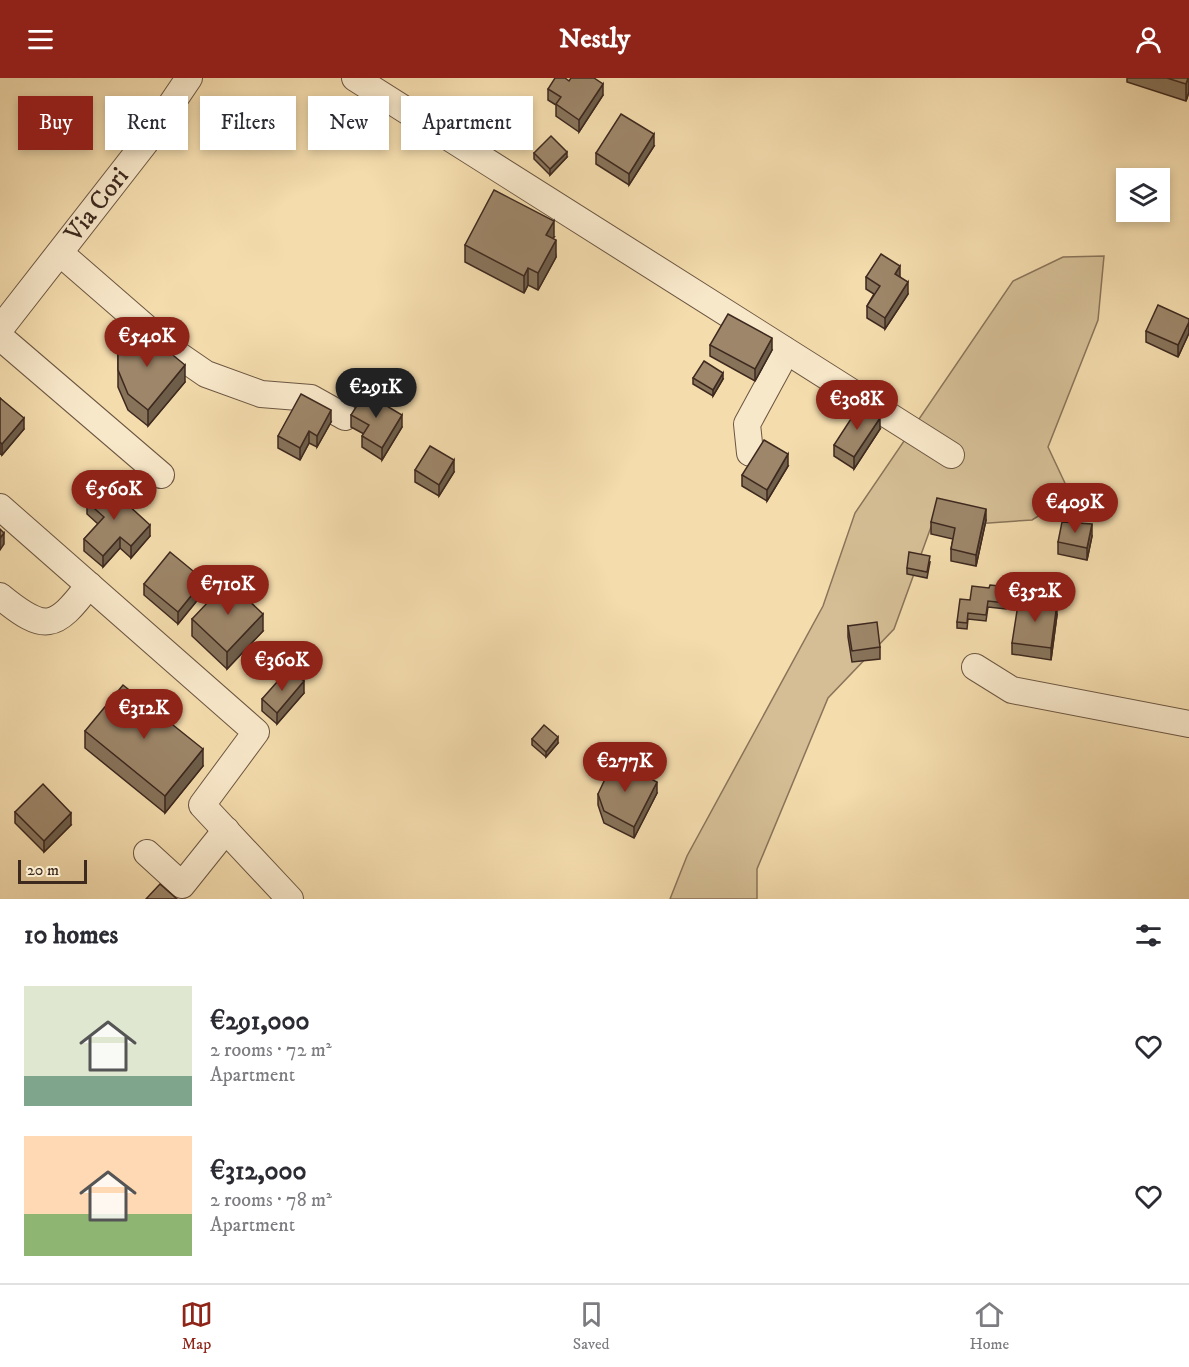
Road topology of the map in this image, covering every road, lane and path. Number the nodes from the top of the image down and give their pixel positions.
1 (189, 78) edge
2 (355, 78) edge
3 (60, 253) junction
4 (0, 328) edge
5 (0, 338) edge
6 (783, 349) junction
7 (345, 417) dead end
8 (750, 453) dead end
9 (951, 455) dead end
10 (161, 475) dead end
11 (0, 507) edge
12 (89, 585) junction
13 (0, 596) edge
14 (975, 667) dead end
15 (1189, 724) edge
16 (226, 830) junction
17 (147, 853) dead end
18 (290, 899) edge

1 - 3 street, Via Cori
2 - 6 street
3 - 4 street, Via Cori
3 - 7 street
5 - 10 street
6 - 8 street
6 - 9 street
11 - 12 street
12 - 13 street
12 - 16 street
14 - 15 street
16 - 17 street
16 - 18 street

